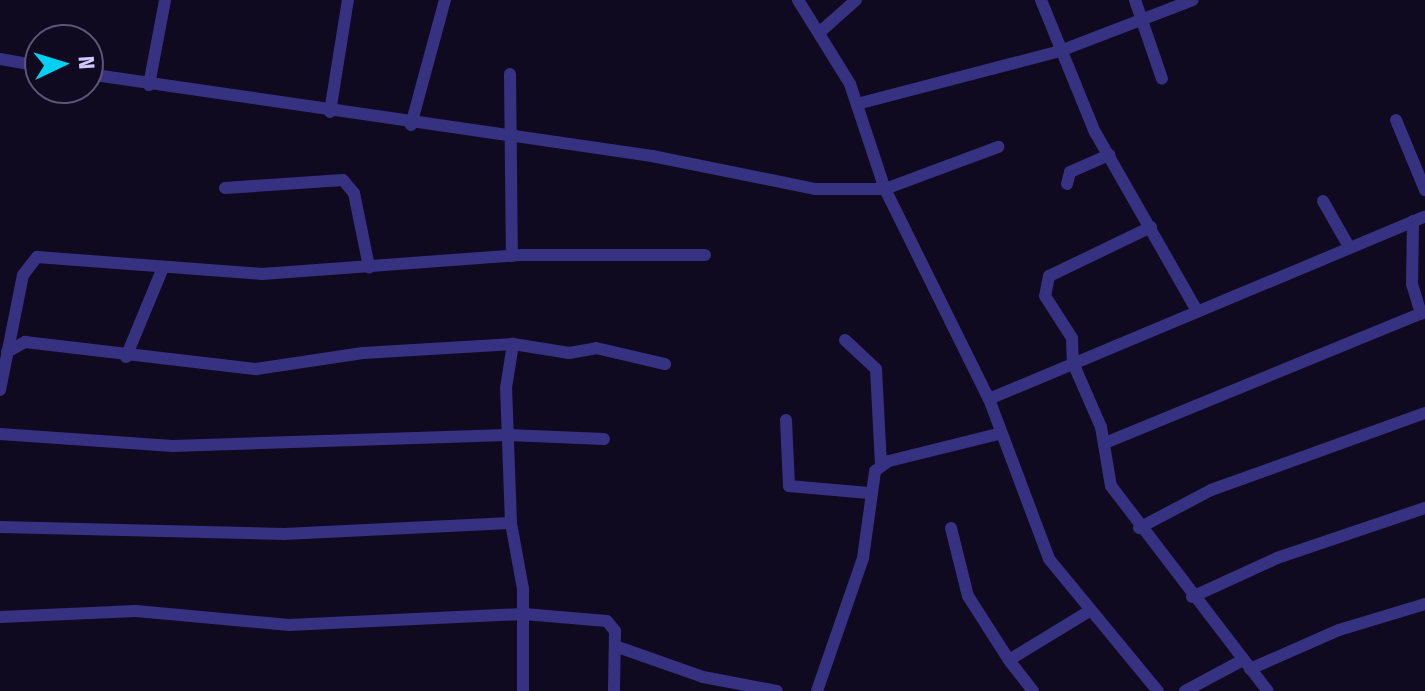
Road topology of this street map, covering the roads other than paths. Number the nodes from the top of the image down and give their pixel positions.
1 (165, 0) edge
2 (348, 0) edge
3 (445, 0) edge
4 (798, 0) edge
5 (856, 0) edge
6 (1041, 0) edge
7 (1135, 0) edge
8 (1193, 0) edge
9 (820, 32) junction
10 (1060, 51) junction
11 (0, 59) edge
12 (24, 63) edge
13 (510, 74) dead end
14 (104, 77) edge
15 (1162, 79) dead end
16 (149, 85) junction
17 (857, 104) junction
18 (330, 112) junction
19 (1396, 120) dead end
20 (411, 125) junction
21 (511, 138) junction
22 (998, 147) dead end
23 (1109, 155) junction
24 (1067, 184) dead end
25 (225, 188) dead end
26 (885, 189) junction
27 (1425, 190) edge
28 (1323, 201) dead end
29 (1419, 219) edge
30 (1151, 227) junction
31 (1348, 245) junction
32 (705, 255) dead end
33 (512, 256) junction
34 (369, 267) junction
35 (162, 270) dead end
36 (1196, 309) junction
37 (1423, 313) edge
38 (845, 340) dead end
39 (513, 344) junction
40 (7, 352) junction
41 (126, 357) junction
42 (1073, 363) junction
43 (665, 364) dead end
44 (0, 390) edge
45 (989, 399) junction
46 (1425, 413) edge
47 (786, 420) dead end
48 (1002, 433) junction
49 (0, 434) edge
50 (507, 435) junction
51 (604, 439) dead end
52 (1105, 443) junction
53 (881, 463) junction
54 (869, 493) junction
55 (1425, 508) edge
56 (511, 523) junction
57 (0, 527) edge
58 (951, 528) dead end
59 (1139, 528) junction
60 (1192, 597) junction
61 (1425, 604) edge
62 (1088, 612) junction
63 (524, 614) junction
64 (0, 617) edge
65 (615, 646) junction
66 (1009, 660) junction
67 (1246, 665) junction
68 (523, 691) edge
69 (614, 691) edge
70 (777, 691) edge
71 (817, 691) edge
72 (1033, 691) edge
73 (1158, 691) edge
74 (1185, 691) edge
75 (1268, 691) edge

1 - 16 street
2 - 18 street
3 - 20 street
4 - 9 street
5 - 9 street
6 - 10 street
7 - 15 street
8 - 10 street
9 - 17 street
10 - 17 street
10 - 23 street
11 - 12 street
13 - 21 street
14 - 16 street
16 - 18 street
17 - 26 street
18 - 20 street
19 - 27 street
20 - 21 street
21 - 26 street
21 - 33 street
22 - 26 street
23 - 24 street
23 - 30 street
25 - 34 street
26 - 45 street
28 - 31 street
29 - 31 street
29 - 37 street
30 - 36 street
30 - 42 street
31 - 36 street
32 - 33 street
33 - 34 street
34 - 40 street
35 - 41 street
36 - 42 street
37 - 52 street
38 - 53 street
39 - 41 street
39 - 43 street
39 - 50 street
40 - 41 street
40 - 44 street
42 - 45 street
42 - 52 street
45 - 48 street
46 - 59 street
47 - 54 street
48 - 53 street
48 - 62 street
49 - 50 street
50 - 51 street
50 - 56 street
52 - 59 street
53 - 54 street
54 - 71 street
55 - 60 street
56 - 57 street
56 - 63 street
58 - 66 street
59 - 60 street
60 - 67 street
61 - 67 street
62 - 66 street
62 - 73 street
63 - 64 street
63 - 65 street
63 - 68 street
65 - 69 street
65 - 70 street
66 - 72 street
67 - 74 street
67 - 75 street

